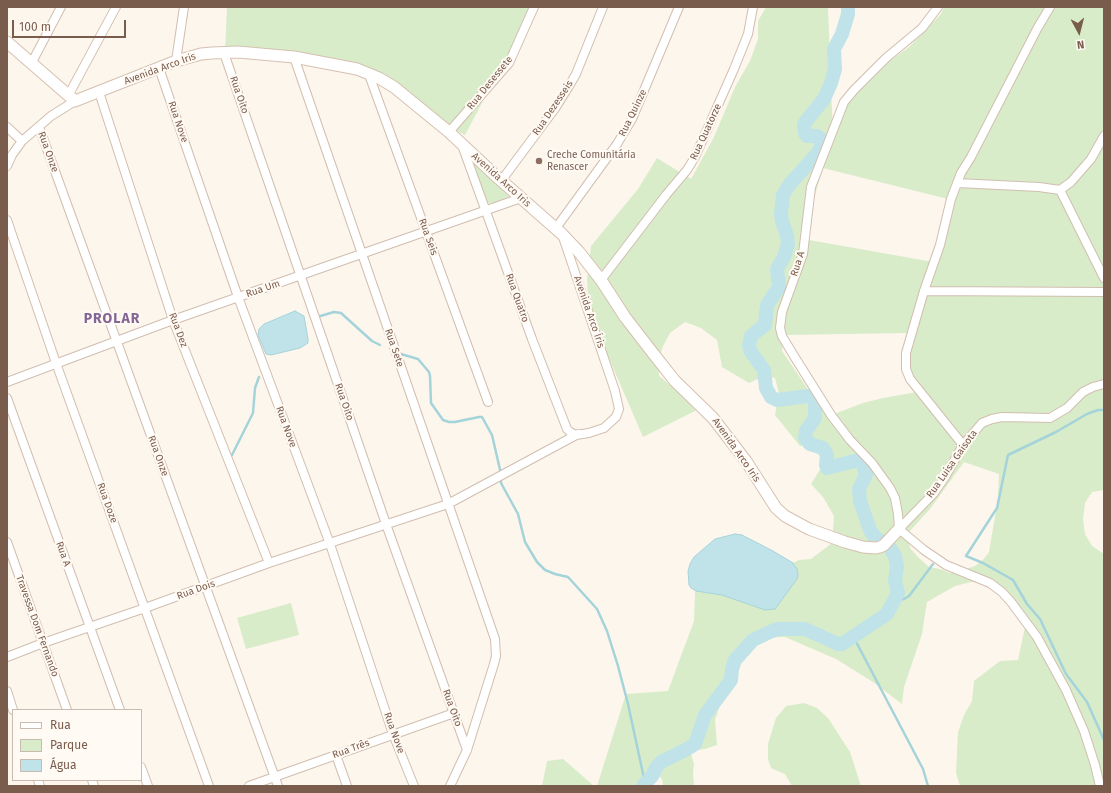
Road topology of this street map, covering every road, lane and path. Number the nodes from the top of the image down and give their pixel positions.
1 (61, 7) edge
2 (116, 7) edge
3 (184, 7) edge
4 (534, 7) edge
5 (603, 7) edge
6 (679, 7) edge
7 (753, 7) edge
8 (938, 7) edge
9 (1050, 7) edge
10 (7, 42) edge
11 (224, 53) junction
12 (294, 57) junction
13 (176, 61) junction
14 (31, 64) junction
15 (159, 68) junction
16 (368, 72) junction
17 (99, 92) junction
18 (72, 98) junction
19 (7, 127) edge
20 (39, 127) junction
21 (449, 132) junction
22 (1104, 136) edge
23 (22, 141) junction
24 (461, 143) junction
25 (10, 154) edge
26 (7, 166) edge
27 (501, 181) junction
28 (957, 183) junction
29 (1060, 190) junction
30 (520, 198) junction
31 (486, 210) junction
32 (7, 220) edge
33 (426, 231) junction
34 (559, 231) junction
35 (362, 254) junction
36 (301, 276) junction
37 (1104, 278) edge
38 (601, 280) junction
39 (924, 291) junction
40 (1104, 292) edge
41 (238, 297) junction
42 (174, 320) junction
43 (117, 341) junction
44 (56, 363) junction
45 (7, 382) edge
46 (1104, 384) edge
47 (7, 398) edge
48 (488, 402) dead end
49 (578, 434) junction
50 (963, 445) junction
51 (448, 504) junction
52 (386, 524) junction
53 (899, 529) junction
54 (7, 542) edge
55 (330, 544) junction
56 (269, 564) junction
57 (206, 586) junction
58 (145, 608) junction
59 (89, 627) junction
60 (43, 643) junction
61 (7, 658) edge
62 (7, 692) edge
63 (14, 709) edge
64 (67, 709) edge
65 (120, 709) edge
66 (454, 713) junction
67 (393, 734) junction
68 (467, 750) junction
69 (336, 755) junction
70 (142, 770) edge
71 (274, 776) junction
72 (148, 786) edge
73 (209, 786) edge
74 (249, 786) edge
75 (278, 786) edge
76 (347, 786) edge
77 (414, 786) edge
78 (450, 786) edge
79 (1100, 786) edge

1 - 14 street
2 - 18 street
3 - 13 street
4 - 21 street, Rua Desessete
5 - 27 street, Rua Dezesseis
6 - 34 street, Rua Quinze
7 - 38 street, Rua Quatorze
8 - 53 street, Rua A
9 - 28 street
10 - 14 street
11 - 12 street, Avenida Arco Iris
11 - 13 street, Avenida Arco Iris
11 - 36 street, Rua Oito
12 - 16 street, Avenida Arco Iris
12 - 35 street, Rua Sete
13 - 15 street, Avenida Arco Iris
14 - 18 street
15 - 17 street, Avenida Arco Iris
15 - 41 street, Rua Nove
16 - 21 street, Avenida Arco Iris
16 - 33 street, Rua Seis
17 - 18 street, Avenida Arco Iris
17 - 42 street, Rua Dez
18 - 20 street, Avenida Arco Iris
19 - 23 street
20 - 23 street, Avenida Arco Iris
20 - 43 street, Rua Onze
21 - 24 street, Avenida Arco Iris
22 - 29 street
23 - 25 street, Avenida Arco Iris
24 - 27 street, Avenida Arco Iris
24 - 31 street, Rua Quatro
25 - 26 street, Avenida Arco Iris
27 - 30 street, Avenida Arco Iris
28 - 29 street
28 - 39 street
29 - 37 street
30 - 31 street, Rua Um
30 - 34 street, Avenida Arco Iris
31 - 33 street, Rua Um
31 - 49 street, Rua Quatro
32 - 44 street, Rua Doze
33 - 35 street, Rua Um
33 - 48 street, Rua Seis
34 - 38 street, Avenida Arco Iris
34 - 49 street, Avenida Arco Íris
35 - 36 street, Rua Um
35 - 51 street, Rua Sete
36 - 41 street, Rua Um
36 - 52 street, Rua Oito
38 - 53 street, Avenida Arco Iris
39 - 40 street
39 - 50 street
41 - 42 street, Rua Um
41 - 55 street, Rua Nove
42 - 43 street, Rua Um
42 - 56 street, Rua Dez
43 - 44 street, Rua Um
43 - 57 street, Rua Onze
44 - 45 street, Rua Um
44 - 58 street, Rua Doze
46 - 50 street, Rua Luisa Gaisota
47 - 59 street, Rua A
49 - 51 street, Rua Dois
50 - 53 street, Rua Luisa Gaisota
51 - 52 street, Rua Dois
51 - 68 street, Rua Sete
52 - 55 street, Rua Dois
52 - 66 street, Rua Oito
53 - 79 street
54 - 60 street, Travessa Dom Fernando
55 - 56 street, Rua Dois
55 - 67 street, Rua Nove
56 - 57 street, Rua Dois
57 - 58 street, Rua Dois
57 - 71 street, Rua Onze
58 - 59 street, Rua Dois
58 - 73 street, Rua Doze
59 - 60 street, Rua Dois
59 - 65 street, Rua A
60 - 61 street, Rua Dois
60 - 64 street, Travessa Dom Fernando
62 - 63 street
66 - 67 street, Rua Três
66 - 68 street, Rua Oito
67 - 69 street, Rua Três
67 - 77 street, Rua Nove
68 - 78 street, Rua Sete
69 - 71 street, Rua Três
69 - 76 street
70 - 72 street
71 - 74 street, Rua Três
71 - 75 street, Rua Onze

